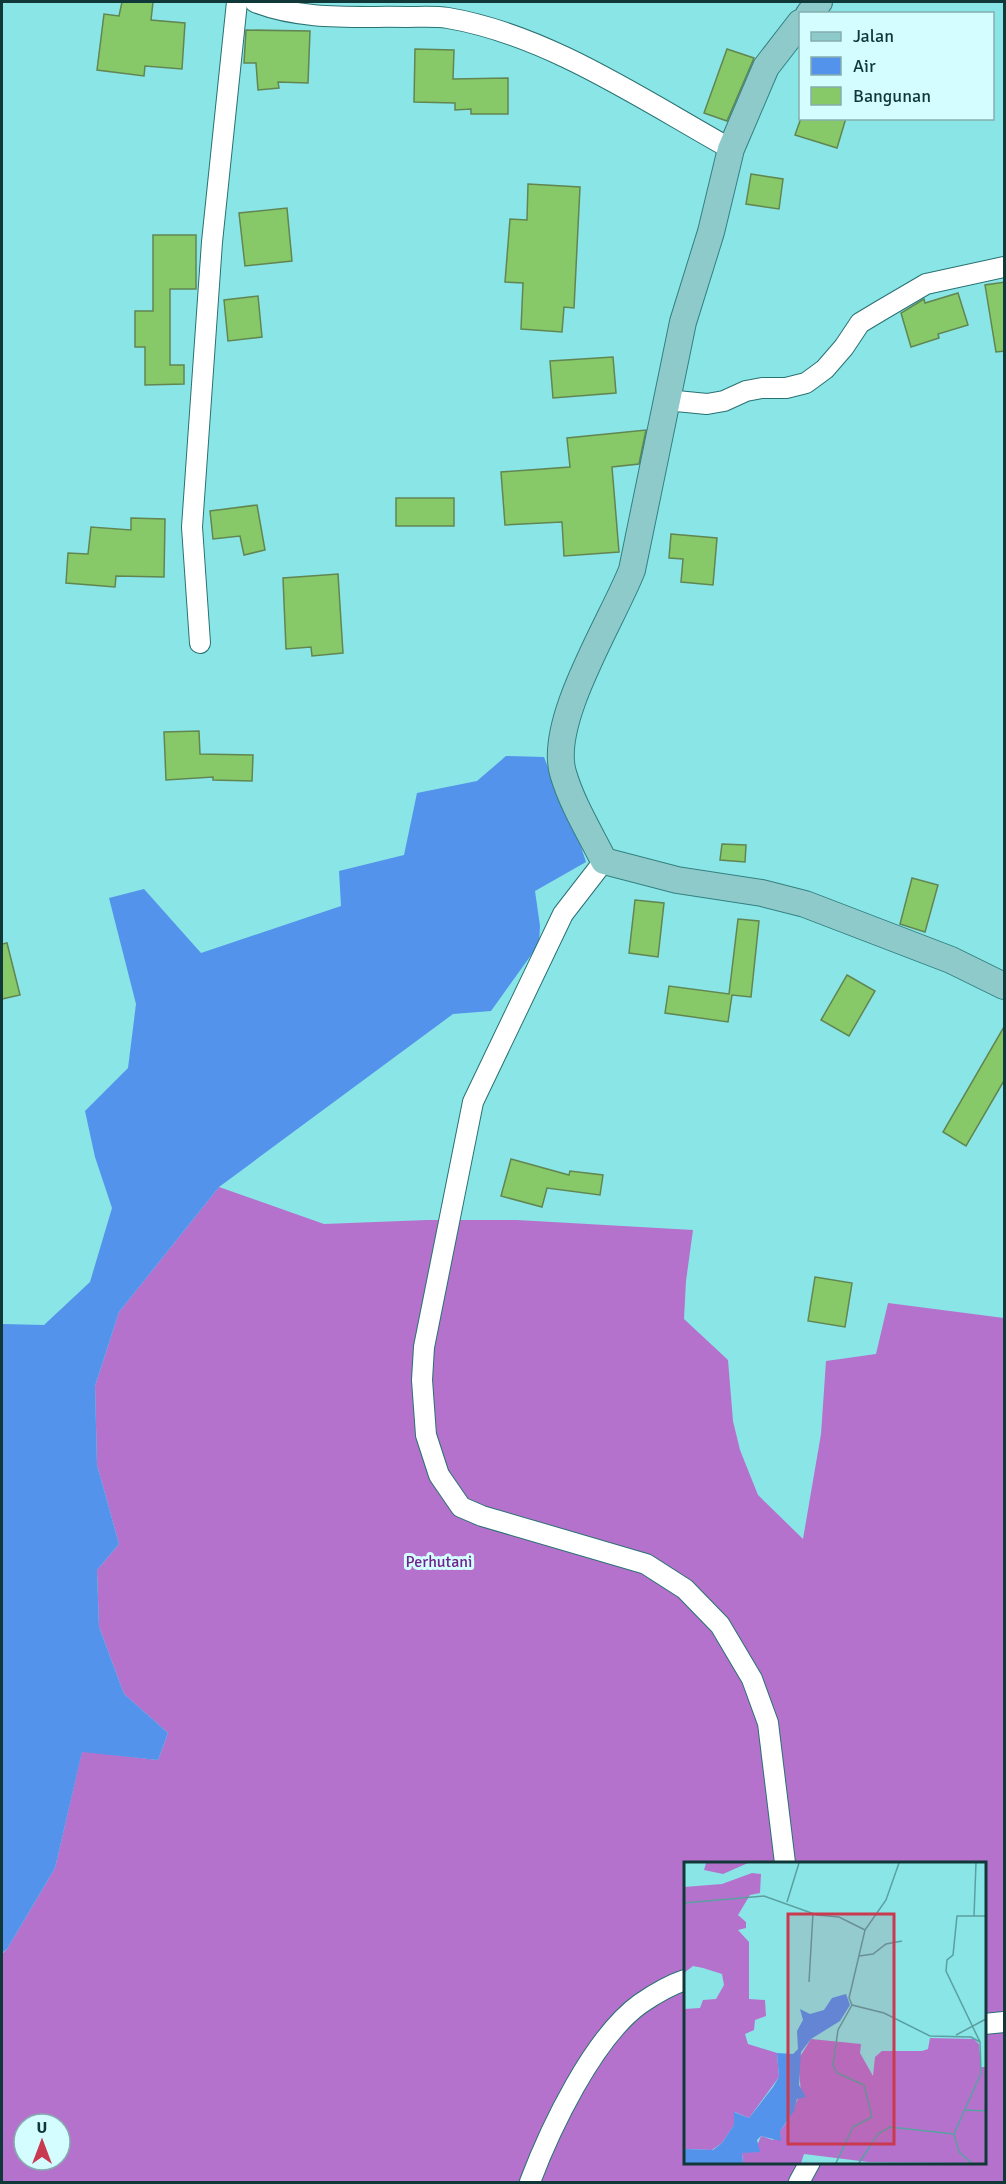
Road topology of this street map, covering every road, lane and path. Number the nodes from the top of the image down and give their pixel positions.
1 (237, 2) edge
2 (255, 2) edge
3 (799, 26) edge
4 (731, 149) junction
5 (1005, 267) edge
6 (666, 400) junction
7 (200, 643) dead end
8 (604, 861) junction
9 (1005, 986) edge
10 (785, 1862) edge
11 (684, 1981) edge
12 (1005, 2022) edge
13 (985, 2024) edge
14 (809, 2163) edge
15 (530, 2182) edge
16 (799, 2182) edge

1 - 7 street
2 - 4 street
3 - 4 main road
4 - 6 main road
5 - 6 street
6 - 8 main road
8 - 9 main road
8 - 10 street
11 - 15 street
12 - 13 street
14 - 16 street

